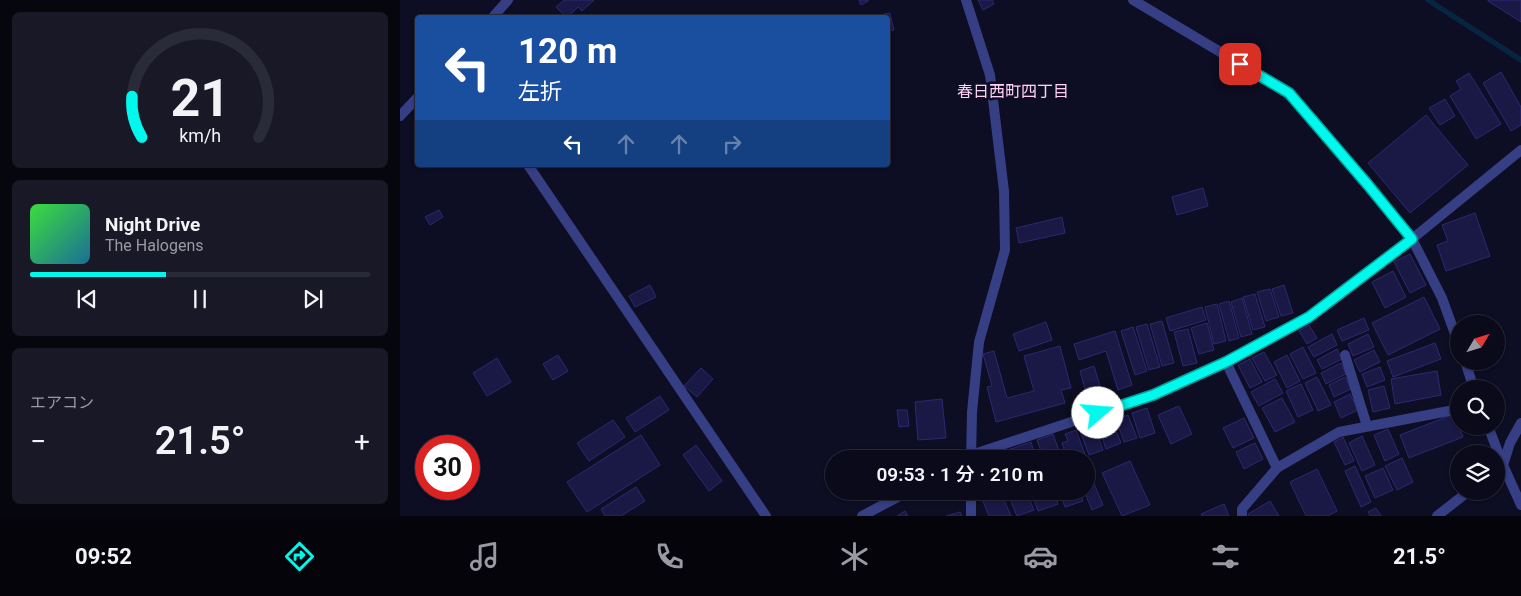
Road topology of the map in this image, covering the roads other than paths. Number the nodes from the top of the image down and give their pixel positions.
1 (508, 0) edge
2 (966, 0) edge
3 (1133, 0) edge
4 (495, 15) edge
5 (415, 100) edge
6 (400, 116) edge
7 (1521, 150) edge
8 (529, 167) edge
9 (1412, 239) junction
10 (1450, 320) edge
11 (1345, 355) dead end
12 (1226, 362) junction
13 (1450, 411) edge
14 (1521, 423) edge
15 (1367, 426) junction
16 (970, 450) edge
17 (992, 450) edge
18 (1505, 456) edge
19 (1277, 468) junction
20 (1505, 477) edge
21 (892, 500) edge
22 (971, 500) edge
23 (1457, 500) edge
24 (1521, 505) edge
25 (766, 516) edge
26 (862, 516) edge
27 (972, 516) edge
28 (1242, 516) edge
29 (1437, 516) edge

1 - 4 street
2 - 16 street
3 - 9 street
5 - 6 street
7 - 9 street
8 - 25 street
9 - 10 street
9 - 12 street
11 - 15 street
12 - 17 street
12 - 19 street
13 - 15 street
14 - 18 street
15 - 19 street
19 - 28 street
20 - 24 street
21 - 26 street
22 - 27 street
23 - 29 street

